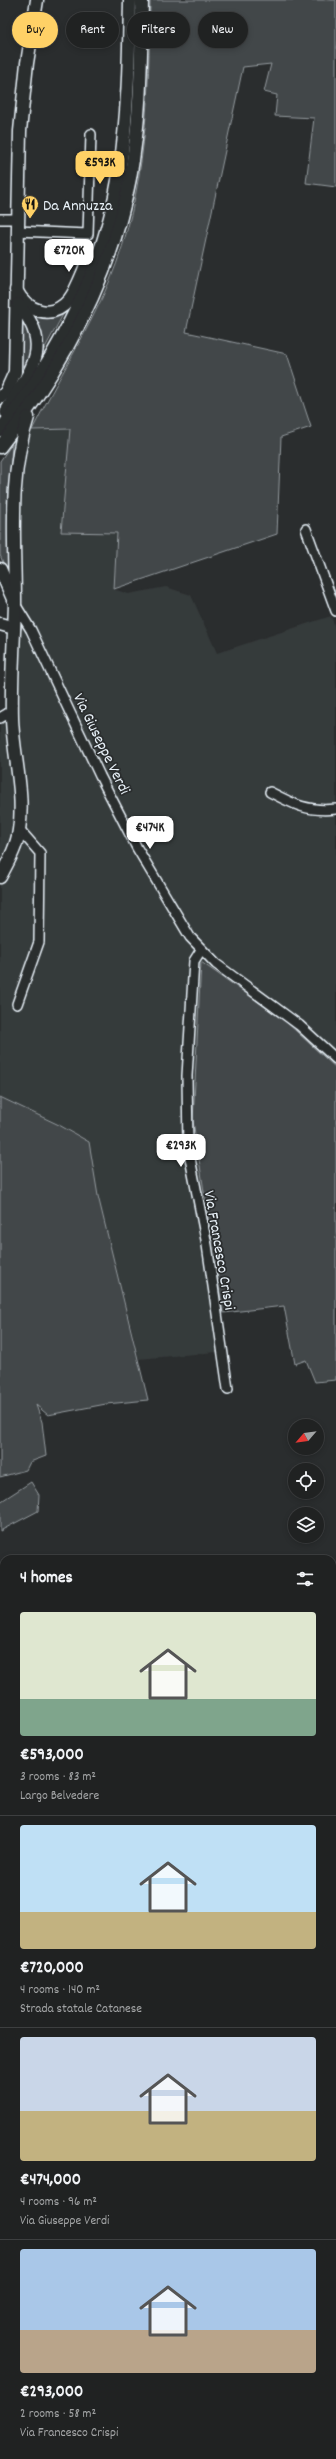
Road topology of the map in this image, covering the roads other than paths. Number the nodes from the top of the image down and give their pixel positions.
1 (37, 0) edge
2 (130, 0) edge
3 (142, 0) edge
4 (91, 134) dead end
5 (0, 219) edge
6 (109, 221) junction
7 (17, 225) junction
8 (19, 298) junction
9 (0, 398) edge
10 (30, 409) junction
11 (0, 423) edge
12 (0, 430) edge
13 (0, 447) edge
14 (306, 529) dead end
15 (1, 576) edge
16 (15, 604) junction
17 (336, 611) edge
18 (0, 624) edge
19 (14, 628) junction
20 (31, 630) junction
21 (12, 712) junction
22 (0, 718) edge
23 (270, 792) dead end
24 (336, 809) edge
25 (20, 829) junction
26 (0, 877) edge
27 (201, 950) junction
28 (17, 1004) dead end
29 (336, 1059) edge
30 (228, 1389) dead end

1 - 7 main road
2 - 6 main road
3 - 10 main road
4 - 7 street
5 - 7 street
6 - 8 main road
6 - 12 main road
7 - 8 main road
8 - 9 main road
8 - 11 main road
10 - 13 main road
10 - 16 main road
14 - 17 street
15 - 16 main road
16 - 19 main road
16 - 20 street, Via Giuseppe Verdi
18 - 19 main road
19 - 20 street
19 - 21 main road
20 - 27 street, Via Giuseppe Verdi
21 - 22 street
21 - 25 main road
23 - 24 street
25 - 26 main road
25 - 28 street
27 - 29 street, Via Giuseppe Verdi
27 - 30 street, Via Francesco Crispi

